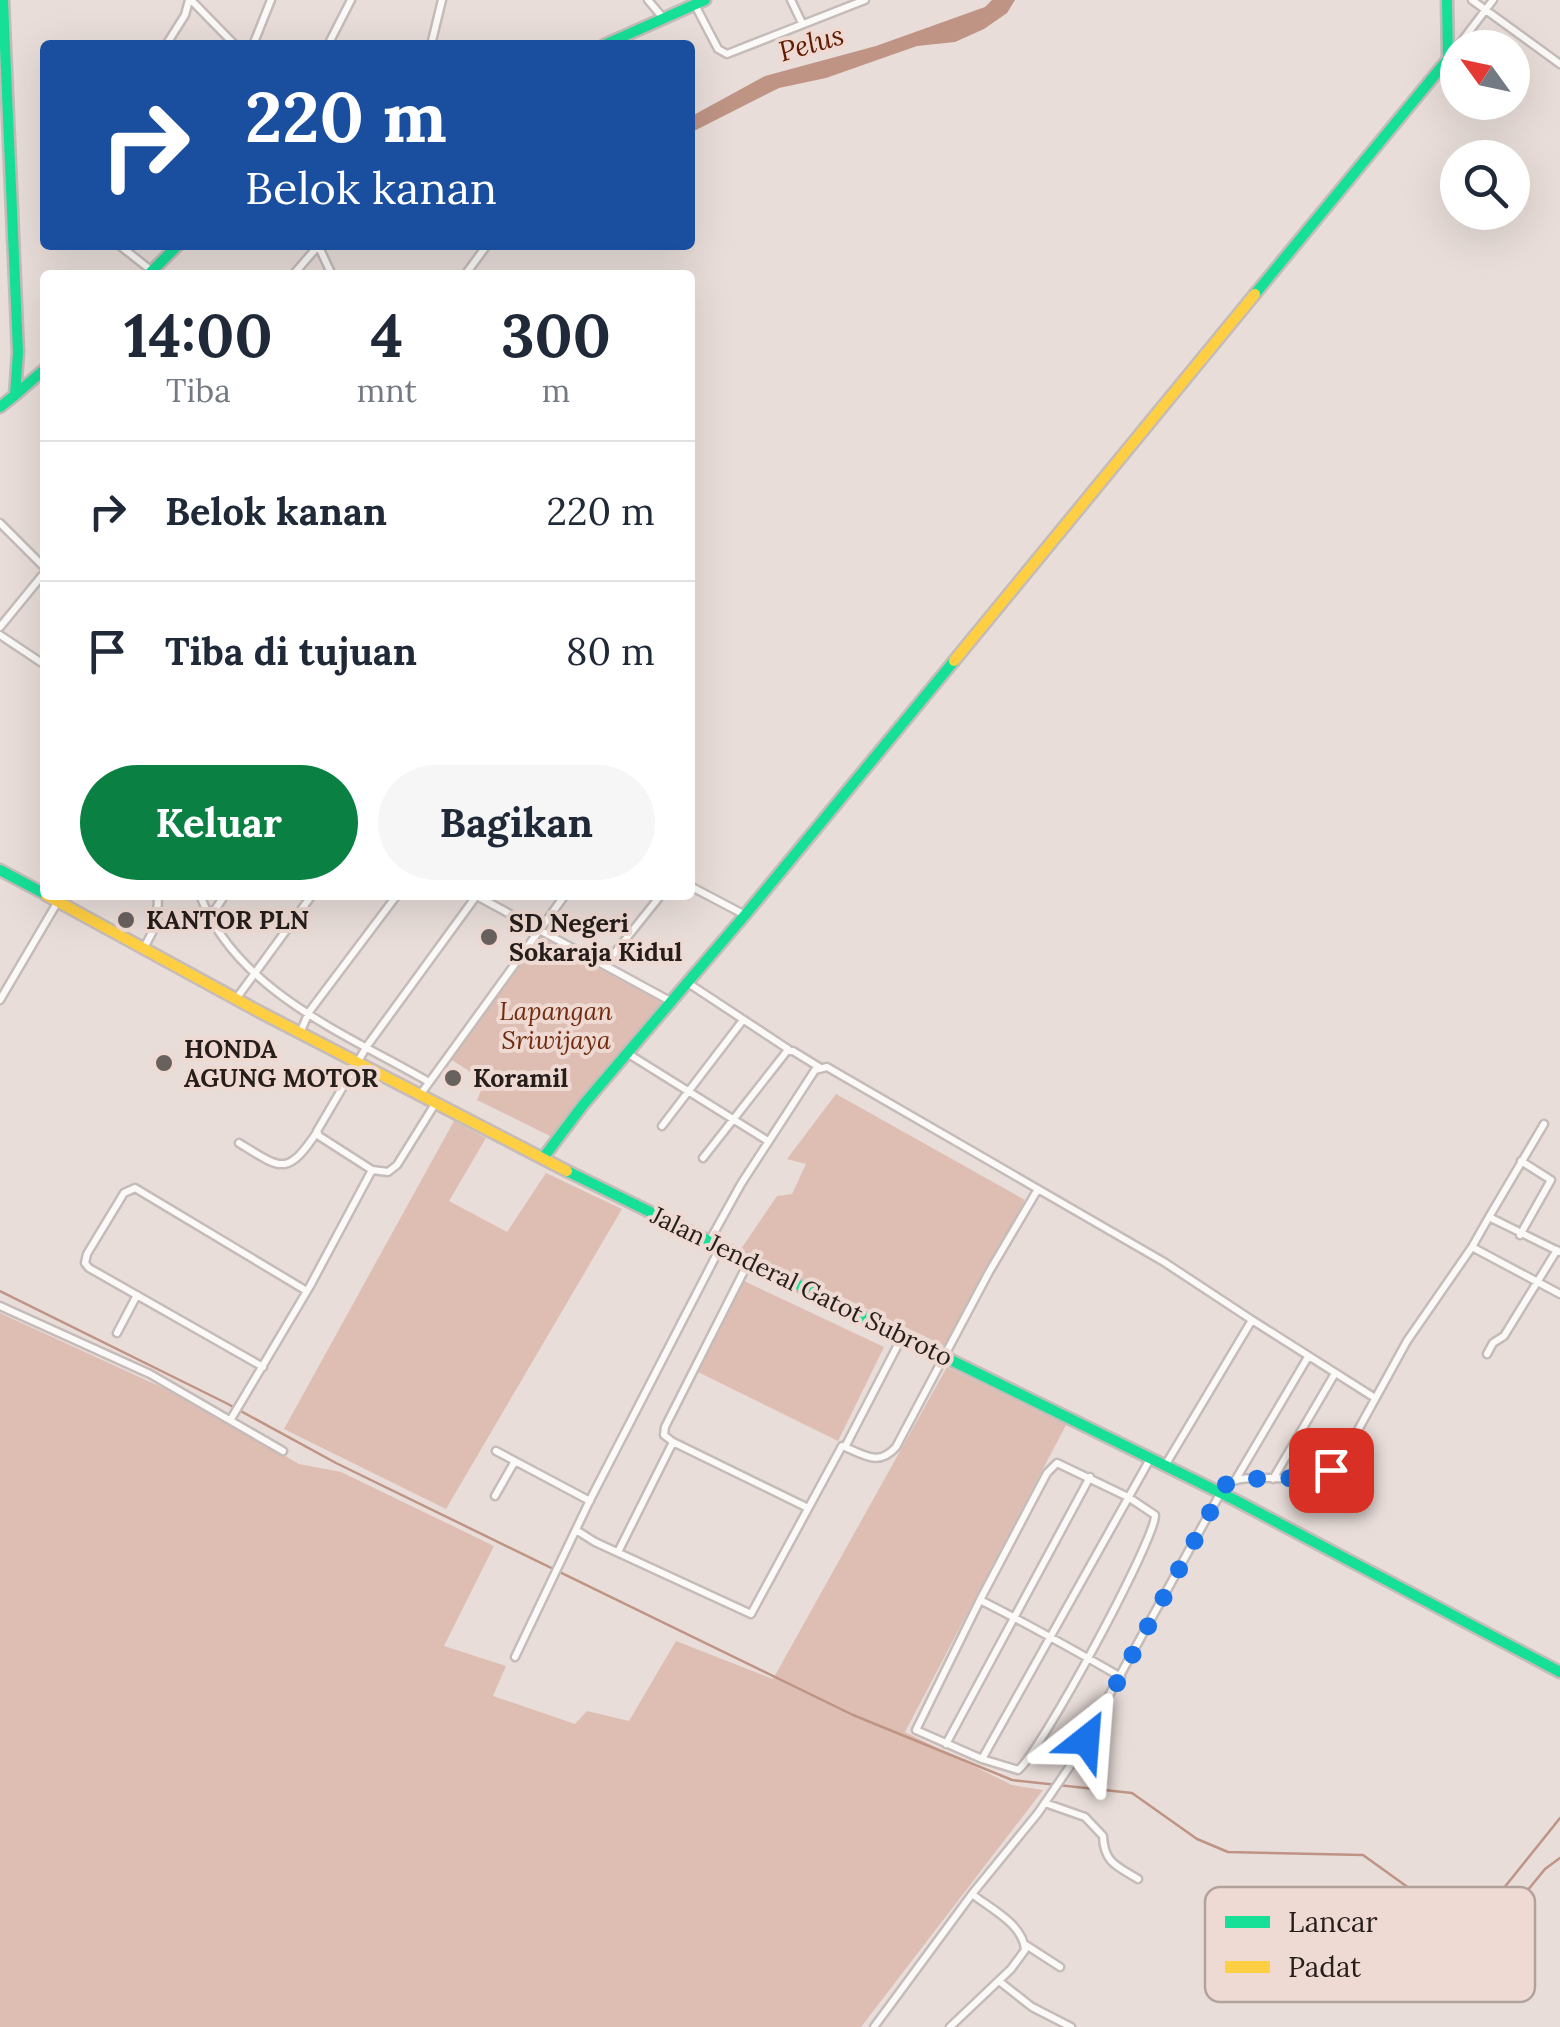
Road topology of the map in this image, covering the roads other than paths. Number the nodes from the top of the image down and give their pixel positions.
1 (3, 0) edge
2 (190, 0) edge
3 (271, 0) edge
4 (351, 0) edge
5 (442, 0) edge
6 (648, 0) edge
7 (790, 0) edge
8 (865, 0) edge
9 (1447, 0) edge
10 (1472, 0) edge
11 (1493, 0) edge
12 (700, 2) edge
13 (1484, 11) junction
14 (665, 20) junction
15 (802, 23) junction
16 (1448, 30) edge
17 (1470, 30) edge
18 (169, 40) edge
19 (231, 40) edge
20 (255, 40) edge
21 (331, 40) edge
22 (432, 40) edge
23 (616, 40) edge
24 (1560, 64) edge
25 (1440, 69) edge
26 (4, 110) edge
27 (125, 250) edge
28 (173, 250) edge
29 (315, 250) edge
30 (147, 270) edge
31 (153, 270) edge
32 (297, 270) edge
33 (40, 373) edge
34 (14, 395) junction
35 (0, 407) edge
36 (0, 522) edge
37 (40, 569) edge
38 (40, 579) edge
39 (0, 627) edge
40 (0, 635) edge
41 (40, 662) edge
42 (0, 870) edge
43 (695, 889) edge
44 (40, 891) edge
45 (47, 900) edge
46 (56, 900) edge
47 (158, 900) edge
48 (202, 900) edge
49 (222, 900) edge
50 (308, 900) edge
51 (393, 900) edge
52 (472, 900) edge
53 (485, 900) edge
54 (561, 900) edge
55 (656, 900) edge
56 (745, 915) junction
57 (210, 917) junction
58 (539, 930) junction
59 (143, 950) junction
60 (605, 965) junction
61 (252, 973) junction
62 (688, 984) junction
63 (0, 1000) edge
64 (235, 1001) junction
65 (671, 1002) junction
66 (310, 1012) junction
67 (743, 1020) junction
68 (299, 1034) junction
69 (367, 1046) junction
70 (789, 1050) junction
71 (627, 1053) junction
72 (357, 1063) junction
73 (819, 1067) junction
74 (429, 1082) junction
75 (690, 1090) junction
76 (420, 1094) junction
77 (436, 1102) junction
78 (734, 1118) junction
79 (1544, 1124) dead end
80 (662, 1126) dead end
81 (318, 1131) junction
82 (768, 1141) junction
83 (239, 1143) dead end
84 (543, 1158) junction
85 (704, 1158) dead end
86 (1521, 1161) junction
87 (372, 1170) junction
88 (1038, 1189) junction
89 (1489, 1217) junction
90 (1520, 1235) junction
91 (716, 1243) junction
92 (1472, 1248) junction
93 (1559, 1251) edge
94 (749, 1260) junction
95 (1537, 1284) junction
96 (306, 1290) junction
97 (1560, 1294) edge
98 (138, 1295) junction
99 (0, 1306) edge
100 (1252, 1320) junction
101 (117, 1332) dead end
102 (902, 1337) junction
103 (1487, 1354) dead end
104 (1308, 1357) junction
105 (945, 1358) junction
106 (263, 1367) junction
107 (1334, 1374) junction
108 (1375, 1398) junction
109 (234, 1416) junction
110 (673, 1442) junction
111 (846, 1448) junction
112 (283, 1451) dead end
113 (496, 1451) dead end
114 (1150, 1458) junction
115 (515, 1461) junction
116 (1166, 1466) junction
117 (1090, 1477) junction
118 (1236, 1479) junction
119 (1272, 1480) junction
120 (1220, 1494) junction
121 (495, 1496) dead end
122 (1128, 1497) junction
123 (590, 1501) junction
124 (806, 1507) junction
125 (576, 1530) junction
126 (618, 1552) junction
127 (980, 1600) junction
128 (1014, 1617) junction
129 (1050, 1636) junction
130 (1086, 1657) junction
131 (515, 1658) dead end
132 (1560, 1672) edge
133 (1121, 1677) junction
134 (946, 1744) junction
135 (982, 1759) junction
136 (1047, 1801) junction
137 (1138, 1879) dead end
138 (972, 1894) junction
139 (1026, 1944) junction
140 (1060, 1967) dead end
141 (999, 1981) junction
142 (874, 2027) edge
143 (950, 2027) edge
144 (1072, 2027) edge

1 - 26 main road
2 - 18 street
2 - 19 street
3 - 20 street
4 - 21 street
5 - 22 street
6 - 14 street
7 - 15 street
8 - 15 street
9 - 16 main road
10 - 13 street
11 - 13 street
12 - 14 main road
12 - 15 street
13 - 17 street
13 - 24 street
14 - 23 main road
25 - 56 main road
26 - 34 main road
27 - 30 street
28 - 31 main road
29 - 32 street
33 - 34 main road
34 - 35 main road
36 - 37 street
38 - 39 street
40 - 41 street
42 - 44 main road, Jalan Jenderal Gatot Subroto
43 - 56 street
45 - 63 street
46 - 59 main road, Jalan Jenderal Gatot Subroto
47 - 59 street
48 - 57 street
49 - 57 street
50 - 61 street
51 - 66 street
52 - 69 street
53 - 58 street
54 - 58 street
55 - 60 street
56 - 62 main road
57 - 61 street
58 - 60 street
58 - 74 street
59 - 64 main road, Jalan Jenderal Gatot Subroto
60 - 65 street
61 - 64 street
61 - 66 street
62 - 65 main road
62 - 67 street
64 - 68 main road, Jalan Jenderal Gatot Subroto
65 - 71 main road
66 - 68 street
66 - 69 street
67 - 70 street
67 - 75 street
68 - 72 main road, Jalan Jenderal Gatot Subroto
69 - 72 street
69 - 74 street
70 - 73 street
70 - 78 street
71 - 75 street
71 - 84 main road
72 - 76 main road, Jalan Jenderal Gatot Subroto
72 - 81 street
73 - 82 street
73 - 88 street
74 - 76 street
75 - 78 street
75 - 80 street
76 - 77 main road, Jalan Jenderal Gatot Subroto
77 - 84 main road, Jalan Jenderal Gatot Subroto
77 - 87 street
78 - 82 street
78 - 85 street
79 - 86 street
81 - 83 street
81 - 87 street
82 - 91 street
84 - 91 main road, Jalan Jenderal Gatot Subroto
86 - 89 street
86 - 90 street
87 - 96 street
88 - 100 street
88 - 105 street
89 - 90 street
89 - 92 street
90 - 93 street
91 - 94 main road, Jalan Jenderal Gatot Subroto
91 - 123 street
92 - 95 street
92 - 108 street
93 - 95 street
94 - 102 main road, Jalan Jenderal Gatot Subroto
94 - 110 street
95 - 97 street
95 - 103 street
96 - 98 street
96 - 106 street
98 - 101 street
98 - 106 street
99 - 109 street
100 - 104 street
100 - 116 street
102 - 105 main road, Jalan Jenderal Gatot Subroto
102 - 111 street
104 - 107 street
104 - 118 street
105 - 111 street
105 - 114 main road, Jalan Jenderal Gatot Subroto
106 - 109 street
107 - 108 street
107 - 119 street
108 - 119 street
109 - 112 street
110 - 124 street
110 - 126 street
111 - 124 street
113 - 115 street
114 - 116 main road, Jalan Jenderal Gatot Subroto
114 - 122 street
115 - 121 street
115 - 123 street
116 - 120 main road, Jalan Jenderal Gatot Subroto
117 - 122 street
117 - 127 street
117 - 128 street
118 - 119 street
118 - 120 street
120 - 132 main road, Jalan Jenderal Gatot Subroto
120 - 133 street
122 - 129 street
122 - 130 street
123 - 125 street
124 - 126 street
125 - 126 street
125 - 131 street
127 - 128 street
127 - 134 street
128 - 129 street
128 - 134 street
129 - 130 street
129 - 135 street
130 - 133 street
130 - 135 street
133 - 136 street
134 - 135 street
136 - 137 street
136 - 138 street
138 - 139 street
138 - 142 street
139 - 140 street
139 - 141 street
141 - 143 street
141 - 144 street

